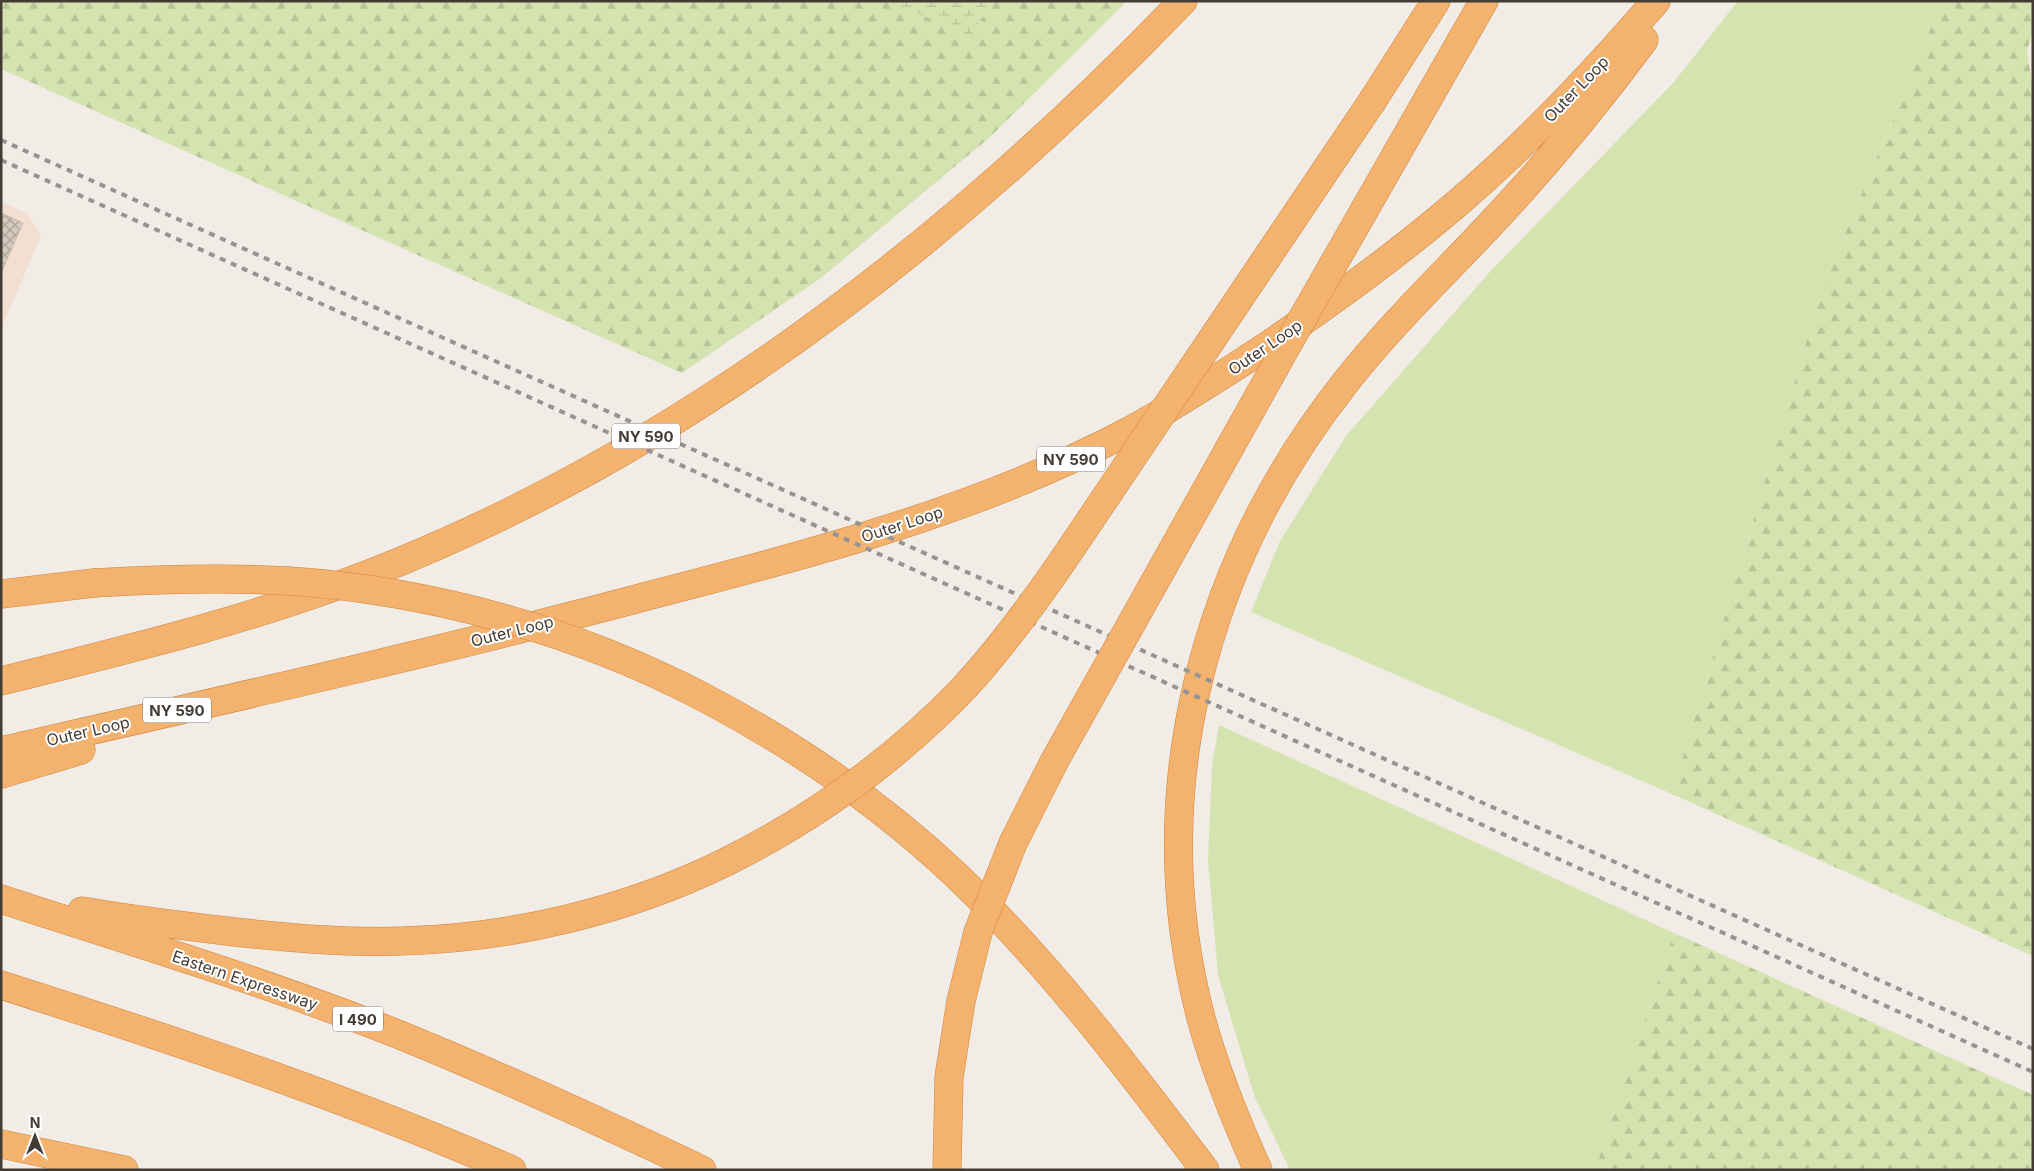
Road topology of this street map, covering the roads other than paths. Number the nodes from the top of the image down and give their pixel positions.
1 (1183, 1) edge
2 (1436, 1) edge
3 (1656, 1) edge
4 (1673, 1) edge
5 (1479, 11) edge
6 (1, 594) edge
7 (354, 670) junction
8 (1, 681) edge
9 (1, 751) edge
10 (1, 774) edge
11 (1, 898) edge
12 (1, 985) edge
13 (1, 1144) edge
14 (124, 1170) edge
15 (512, 1170) edge
16 (702, 1170) edge
17 (946, 1170) edge
18 (1205, 1170) edge
19 (1258, 1170) edge

1 - 8 highway, NY 590
2 - 11 highway, bridge
3 - 7 highway, Outer Loop / NY 590
4 - 19 highway
5 - 17 highway, bridge
6 - 18 highway, bridge
7 - 9 highway, Outer Loop / NY 590
7 - 10 highway
11 - 16 highway, Eastern Expressway / I 490
12 - 15 highway
13 - 14 highway

